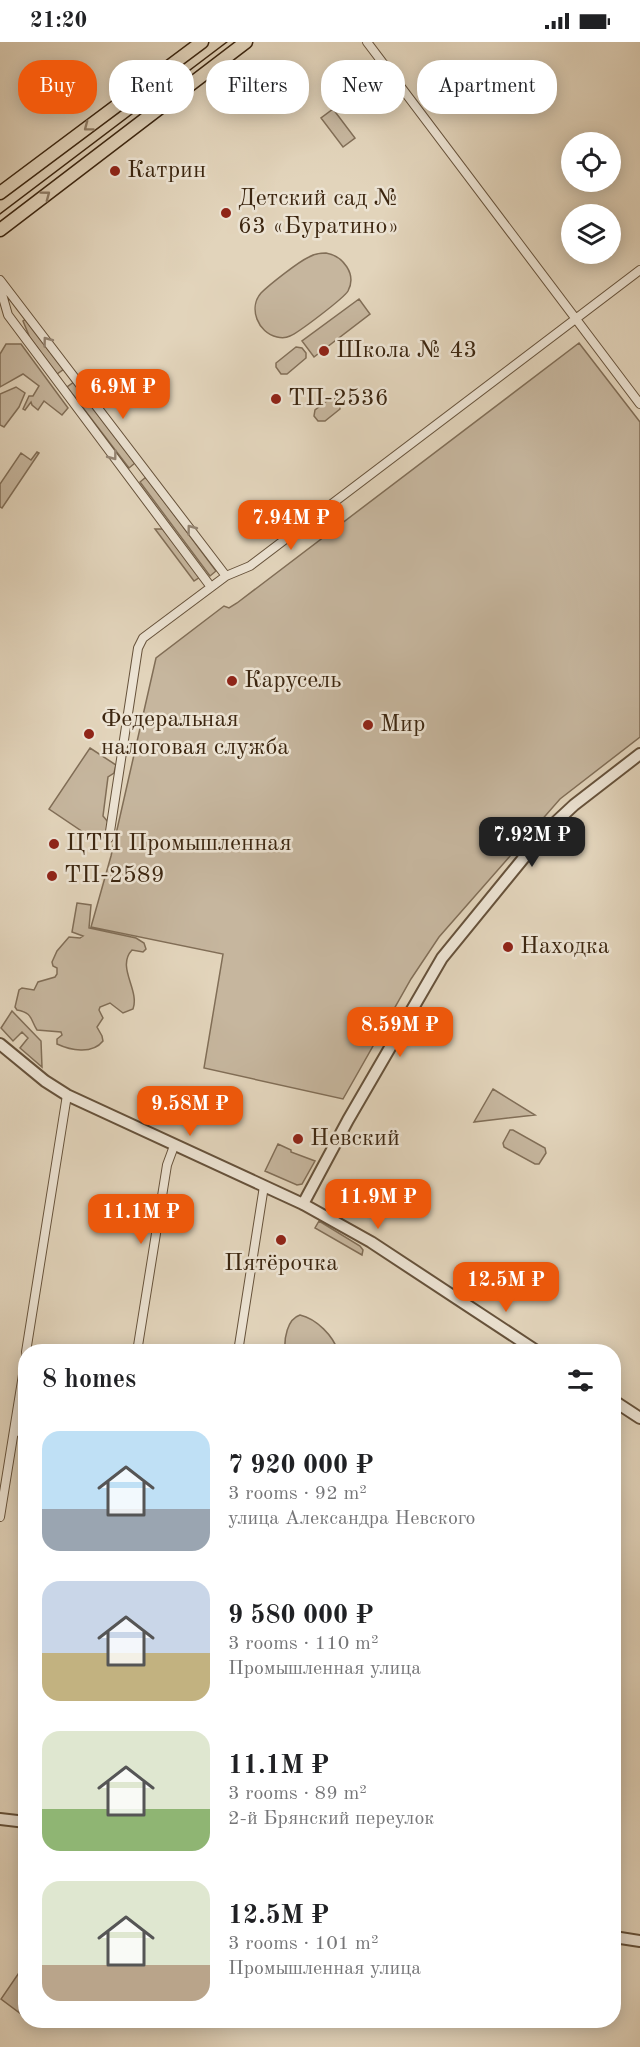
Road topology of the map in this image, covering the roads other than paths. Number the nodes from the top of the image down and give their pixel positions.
1 (202, 42) edge
2 (246, 42) edge
3 (367, 42) edge
4 (0, 193) edge
5 (0, 230) edge
6 (640, 270) edge
7 (0, 280) edge
8 (0, 286) edge
9 (575, 319) junction
10 (637, 392) edge
11 (640, 404) edge
12 (226, 576) junction
13 (211, 587) junction
14 (640, 754) edge
15 (109, 838) dead end
16 (0, 1044) edge
17 (67, 1095) junction
18 (174, 1146) junction
19 (264, 1186) junction
20 (303, 1204) junction
21 (27, 1344) edge
22 (138, 1344) edge
23 (239, 1344) edge
24 (526, 1344) edge
25 (18, 1406) edge
26 (621, 1406) edge
27 (640, 1418) edge
28 (14, 1431) junction
29 (18, 1432) edge
30 (0, 1517) edge
31 (0, 1819) edge
32 (18, 1821) edge
33 (621, 1938) edge
34 (640, 1941) edge

1 -> 4 main road
5 -> 2 main road
3 - 9 street
6 - 9 street
12 -> 7 street
8 -> 13 street
9 - 10 street
9 - 12 street
10 - 11 street
12 - 13 street
13 - 15 street
14 - 20 street
16 - 17 street
17 - 18 street
17 - 21 street
18 - 19 street
18 - 22 street
19 - 20 street
19 - 23 street
20 - 24 street
25 - 28 street
26 - 27 street
28 - 29 street
28 - 30 street
31 - 32 street
33 - 34 street

